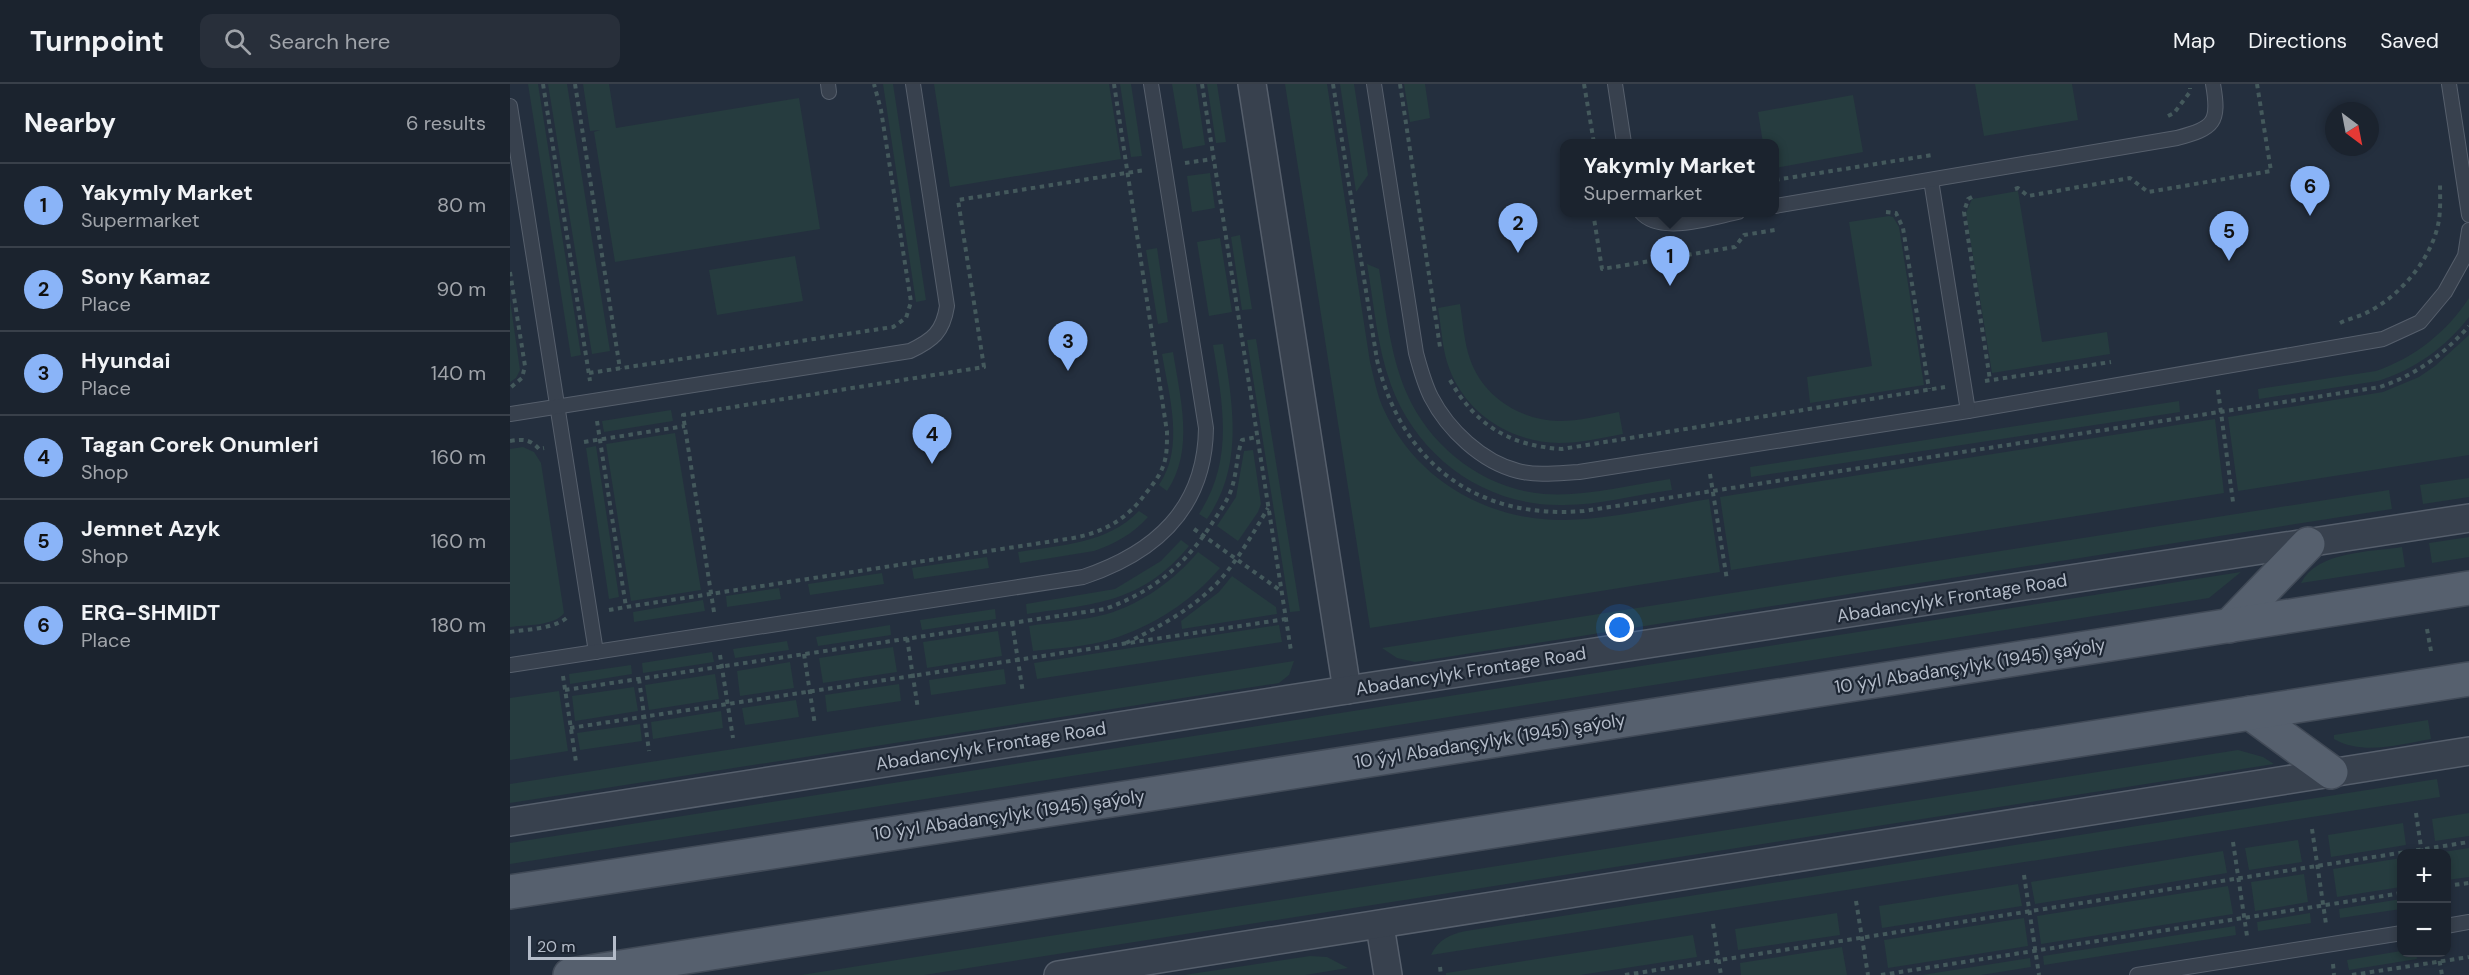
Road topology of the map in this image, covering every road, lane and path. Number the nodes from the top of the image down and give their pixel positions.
1 (543, 84) edge
2 (575, 84) edge
3 (874, 84) edge
4 (913, 84) edge
5 (1114, 84) edge
6 (1151, 84) edge
7 (1202, 84) edge
8 (1252, 84) edge
9 (1334, 84) edge
10 (1374, 84) edge
11 (1400, 84) edge
12 (1584, 84) edge
13 (1615, 84) edge
14 (2190, 84) edge
15 (2213, 84) edge
16 (2257, 84) edge
17 (2449, 84) edge
18 (510, 106) edge
19 (2165, 117) dead end
20 (1593, 139) edge
21 (1623, 139) edge
22 (1940, 153) dead end
23 (1779, 179) edge
24 (1931, 180) junction
25 (2440, 181) dead end
26 (2007, 190) dead end
27 (1984, 194) dead end
28 (1779, 205) edge
29 (1877, 213) dead end
30 (2469, 216) edge
31 (1594, 217) edge
32 (1647, 217) edge
33 (1715, 217) edge
34 (1778, 229) dead end
35 (2469, 230) edge
36 (510, 272) edge
37 (2334, 325) dead end
38 (2469, 326) edge
39 (1440, 349) dead end
40 (2118, 360) dead end
41 (620, 369) junction
42 (1448, 375) dead end
43 (510, 388) edge
44 (2218, 395) dead end
45 (557, 407) junction
46 (1968, 411) junction
47 (2221, 411) junction
48 (510, 414) edge
49 (685, 426) dead end
50 (510, 441) edge
51 (539, 449) dead end
52 (1710, 473) dead end
53 (1713, 490) junction
54 (2232, 502) dead end
55 (1268, 508) junction
56 (1177, 517) junction
57 (2469, 518) edge
58 (2308, 544) junction
59 (1235, 559) junction
60 (1727, 580) dead end
61 (2469, 588) edge
62 (1281, 591) junction
63 (568, 616) dead end
64 (1286, 619) junction
65 (1012, 622) dead end
66 (2229, 626) junction
67 (2427, 629) dead end
68 (510, 632) edge
69 (907, 638) dead end
70 (1122, 645) junction
71 (1291, 651) dead end
72 (2431, 651) dead end
73 (596, 652) junction
74 (804, 654) dead end
75 (560, 657) junction
76 (1018, 660) junction
77 (510, 665) edge
78 (913, 676) junction
79 (639, 679) dead end
80 (2469, 679) edge
81 (1347, 690) junction
82 (810, 692) junction
83 (1023, 693) dead end
84 (918, 709) dead end
85 (2250, 713) junction
86 (644, 717) junction
87 (814, 725) dead end
88 (570, 728) junction
89 (649, 750) dead end
90 (2469, 752) edge
91 (576, 762) dead end
92 (2331, 772) junction
93 (2416, 813) dead end
94 (510, 822) edge
95 (2312, 830) dead end
96 (2233, 842) dead end
97 (2469, 842) edge
98 (2422, 849) edge
99 (2432, 849) edge
100 (2397, 855) edge
101 (2318, 866) junction
102 (2024, 875) dead end
103 (2239, 878) junction
104 (2469, 883) edge
105 (2451, 885) edge
106 (510, 892) edge
107 (2397, 894) edge
108 (1856, 901) dead end
109 (2324, 905) junction
110 (2030, 911) junction
111 (2245, 918) junction
112 (2326, 920) dead end
113 (2469, 922) edge
114 (1713, 924) dead end
115 (2451, 925) edge
116 (1380, 926) junction
117 (2247, 933) dead end
118 (2397, 934) edge
119 (1862, 937) junction
120 (2035, 951) junction
121 (2439, 957) edge
122 (2469, 957) edge
123 (1718, 960) junction
124 (2440, 962) junction
125 (1440, 967) dead end
126 (1627, 974) edge
127 (570, 975) edge
128 (1058, 975) edge
129 (1388, 975) edge
130 (1441, 975) edge
131 (1620, 975) edge
132 (1720, 975) edge
133 (1868, 975) edge
134 (1881, 975) edge
135 (2039, 975) edge
136 (2137, 975) edge
137 (2352, 975) edge
138 (2442, 975) edge

1 - 41 path
2 - 41 path
3 - 41 path
4 - 45 lane
5 - 49 path
6 - 56 lane
7 - 55 path
8 - 81 street
9 - 53 path
10 - 46 lane
11 - 39 path
12 - 20 path
13 - 21 lane
14 - 19 path
15 - 24 lane
16 - 26 path
17 - 30 lane
18 - 45 lane
22 - 23 path
24 - 28 lane
24 - 46 lane
25 - 37 path
27 - 40 path
29 - 42 path
31 - 34 path
32 - 33 lane
35 - 46 lane
36 - 43 path
38 - 47 path
44 - 47 path
45 - 48 lane
45 - 73 lane
47 - 53 path
47 - 54 path
50 - 51 path
52 - 53 path
53 - 60 path
55 - 59 path
55 - 62 path
56 - 59 path
56 - 73 lane
57 - 58 street, Abadancylyk Frontage Road
58 - 66 main road
58 - 81 street, Abadancylyk Frontage Road
59 - 62 path
59 - 70 path
61 - 66 main road, 10 ýyl Abadançylyk (1945) şaýoly
62 - 64 path
63 - 68 path
64 - 70 path
64 - 71 path
65 - 76 path
66 - 106 main road, 10 ýyl Abadançylyk (1945) şaýoly
67 - 72 path
69 - 78 path
70 - 76 path
73 - 75 lane
74 - 82 path
75 - 77 lane
75 - 88 path
76 - 78 path
76 - 83 path
78 - 82 path
78 - 84 path
79 - 86 path
80 - 85 main road
81 - 94 street, Abadancylyk Frontage Road
82 - 86 path
82 - 87 path
85 - 92 main road
85 - 127 main road
86 - 88 path
86 - 89 path
88 - 91 path
90 - 92 street
92 - 116 street
93 - 98 path
95 - 101 path
96 - 103 path
97 - 99 path
100 - 101 path
101 - 103 path
101 - 109 path
102 - 110 path
103 - 110 path
103 - 111 path
104 - 105 path
107 - 109 path
108 - 119 path
109 - 111 path
109 - 112 path
110 - 119 path
110 - 120 path
111 - 117 path
111 - 120 path
113 - 115 lane
114 - 123 path
116 - 128 street
116 - 129 street
118 - 136 lane
119 - 123 path
119 - 133 path
120 - 134 path
120 - 135 path
121 - 124 path
122 - 124 path
123 - 126 path
123 - 132 path
124 - 137 path
124 - 138 path
125 - 130 path
126 - 131 path

